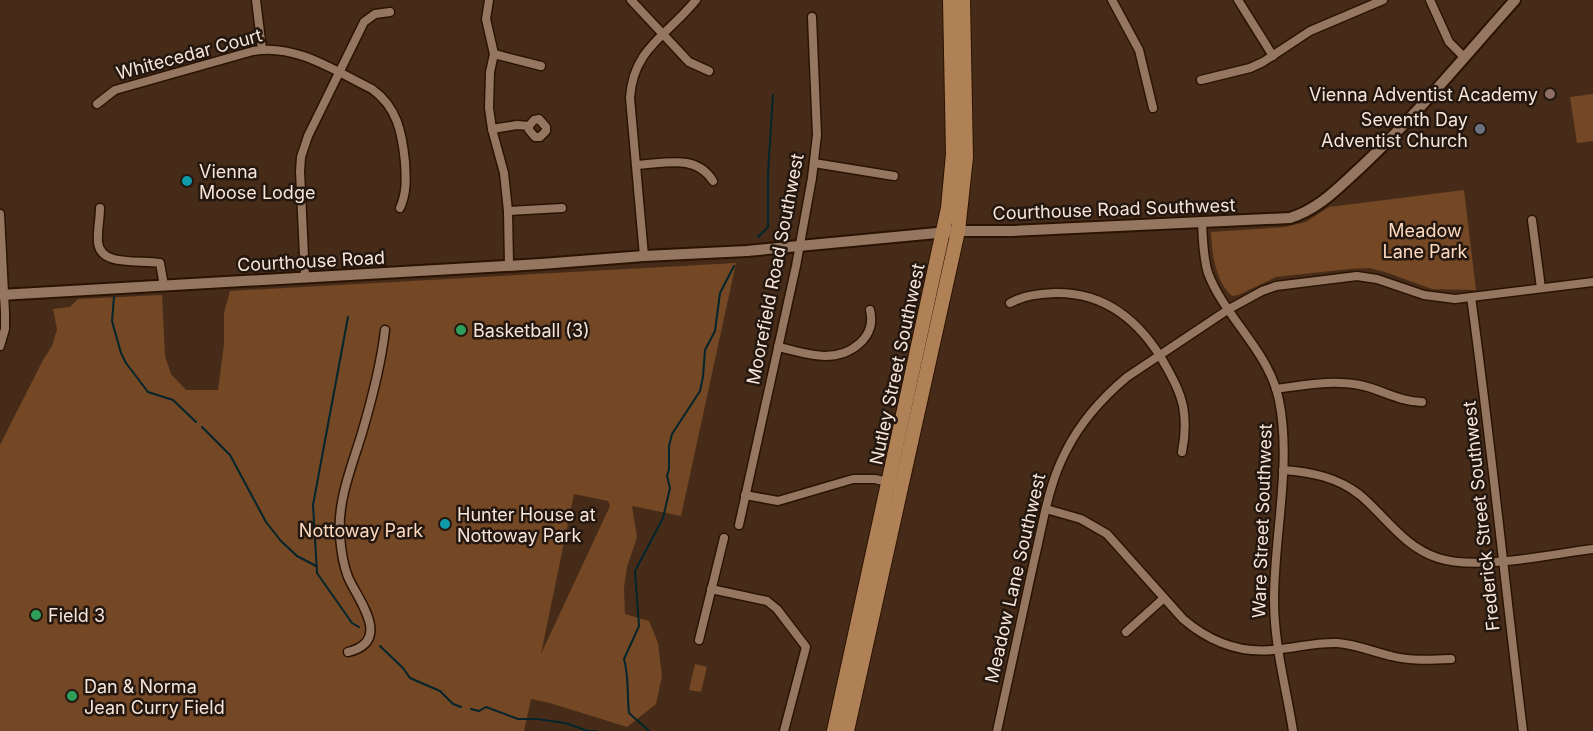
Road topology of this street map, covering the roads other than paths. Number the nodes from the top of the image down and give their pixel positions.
1 (256, 0) edge
2 (489, 0) edge
3 (631, 0) edge
4 (696, 0) edge
5 (950, 0) edge
6 (963, 0) edge
7 (1112, 0) edge
8 (1238, 0) edge
9 (1383, 0) edge
10 (1430, 0) edge
11 (1515, 0) edge
12 (390, 12) dead end
13 (812, 17) dead end
14 (662, 34) junction
15 (262, 49) junction
16 (494, 54) junction
17 (1273, 56) junction
18 (1464, 57) junction
19 (541, 66) dead end
20 (709, 71) dead end
21 (338, 73) junction
22 (1201, 80) dead end
23 (97, 104) dead end
24 (1153, 108) dead end
25 (529, 126) dead end
26 (492, 129) junction
27 (814, 163) junction
28 (636, 165) junction
29 (894, 176) dead end
30 (713, 181) dead end
31 (100, 208) dead end
32 (400, 208) dead end
33 (562, 208) dead end
34 (508, 211) junction
35 (0, 214) edge
36 (1532, 220) dead end
37 (1202, 223) junction
38 (951, 231) junction
39 (1, 240) edge
40 (800, 245) junction
41 (644, 256) junction
42 (624, 258) joint
43 (509, 265) junction
44 (305, 277) junction
45 (1593, 282) edge
46 (164, 286) junction
47 (1541, 288) junction
48 (2, 295) edge
49 (1471, 297) junction
50 (1010, 303) dead end
51 (1229, 309) junction
52 (870, 310) dead end
53 (385, 330) dead end
54 (0, 346) edge
55 (778, 347) junction
56 (1160, 355) junction
57 (1276, 389) junction
58 (1422, 402) dead end
59 (1182, 452) dead end
60 (1283, 470) junction
61 (895, 484) junction
62 (745, 495) junction
63 (1046, 509) junction
64 (739, 525) dead end
65 (724, 538) dead end
66 (1593, 549) edge
67 (1502, 561) junction
68 (711, 589) junction
69 (1164, 598) junction
70 (1126, 632) dead end
71 (699, 640) dead end
72 (1278, 650) junction
73 (348, 652) dead end
74 (1451, 659) dead end
75 (784, 731) edge
76 (834, 731) edge
77 (847, 731) edge
78 (997, 731) edge
79 (1293, 731) edge
80 (1523, 731) edge

1 - 15 street
2 - 16 street
3 - 14 street
4 - 14 street
5 - 38 main road, Nutley Street Southwest
6 - 38 main road, Nutley Street Southwest
7 - 24 street
8 - 17 street
9 - 17 street
10 - 18 street
11 - 18 street, Courthouse Road Southwest
12 - 21 street
13 - 27 street, Moorefield Road Southwest
14 - 20 street
14 - 28 street
15 - 21 street, Whitecedar Court
15 - 23 street, Whitecedar Court
16 - 19 street
16 - 26 street
17 - 22 street
18 - 37 street, Courthouse Road Southwest
21 - 32 street, Whitecedar Court
21 - 44 street
25 - 26 street
26 - 34 street
27 - 29 street
27 - 40 street, Moorefield Road Southwest
28 - 30 street
28 - 41 street
31 - 46 street
33 - 34 street
34 - 43 street
35 - 39 street
36 - 47 street
37 - 38 street, Courthouse Road Southwest
37 - 51 street, Ware Street Southwest
38 - 40 street, Courthouse Road Southwest
38 - 61 main road, Nutley Street Southwest
39 - 48 street
40 - 41 street, Courthouse Road Southwest
40 - 55 street, Moorefield Road Southwest
41 - 42 street, Courthouse Road Southwest
42 - 43 street, Courthouse Road
43 - 44 street, Courthouse Road
44 - 46 street, Courthouse Road
45 - 47 street, Meadow Lane Southwest
46 - 48 street, Courthouse Road
47 - 49 street, Meadow Lane Southwest
48 - 54 street
49 - 51 street, Meadow Lane Southwest
49 - 67 street, Frederick Street Southwest
50 - 56 street
51 - 56 street, Meadow Lane Southwest
51 - 57 street, Ware Street Southwest
52 - 55 street
53 - 73 street
55 - 62 street, Moorefield Road Southwest
56 - 59 street
56 - 63 street, Meadow Lane Southwest
57 - 58 street
57 - 60 street, Ware Street Southwest
60 - 67 street
60 - 72 street, Ware Street Southwest
61 - 62 street
61 - 76 main road, Nutley Street Southwest
61 - 77 main road, Nutley Street Southwest
62 - 64 street, Moorefield Road Southwest
63 - 69 street
63 - 78 street, Meadow Lane Southwest
65 - 68 street
66 - 67 street
67 - 80 street, Frederick Street Southwest
68 - 71 street
68 - 75 street
69 - 70 street
69 - 72 street
72 - 74 street
72 - 79 street, Ware Street Southwest

